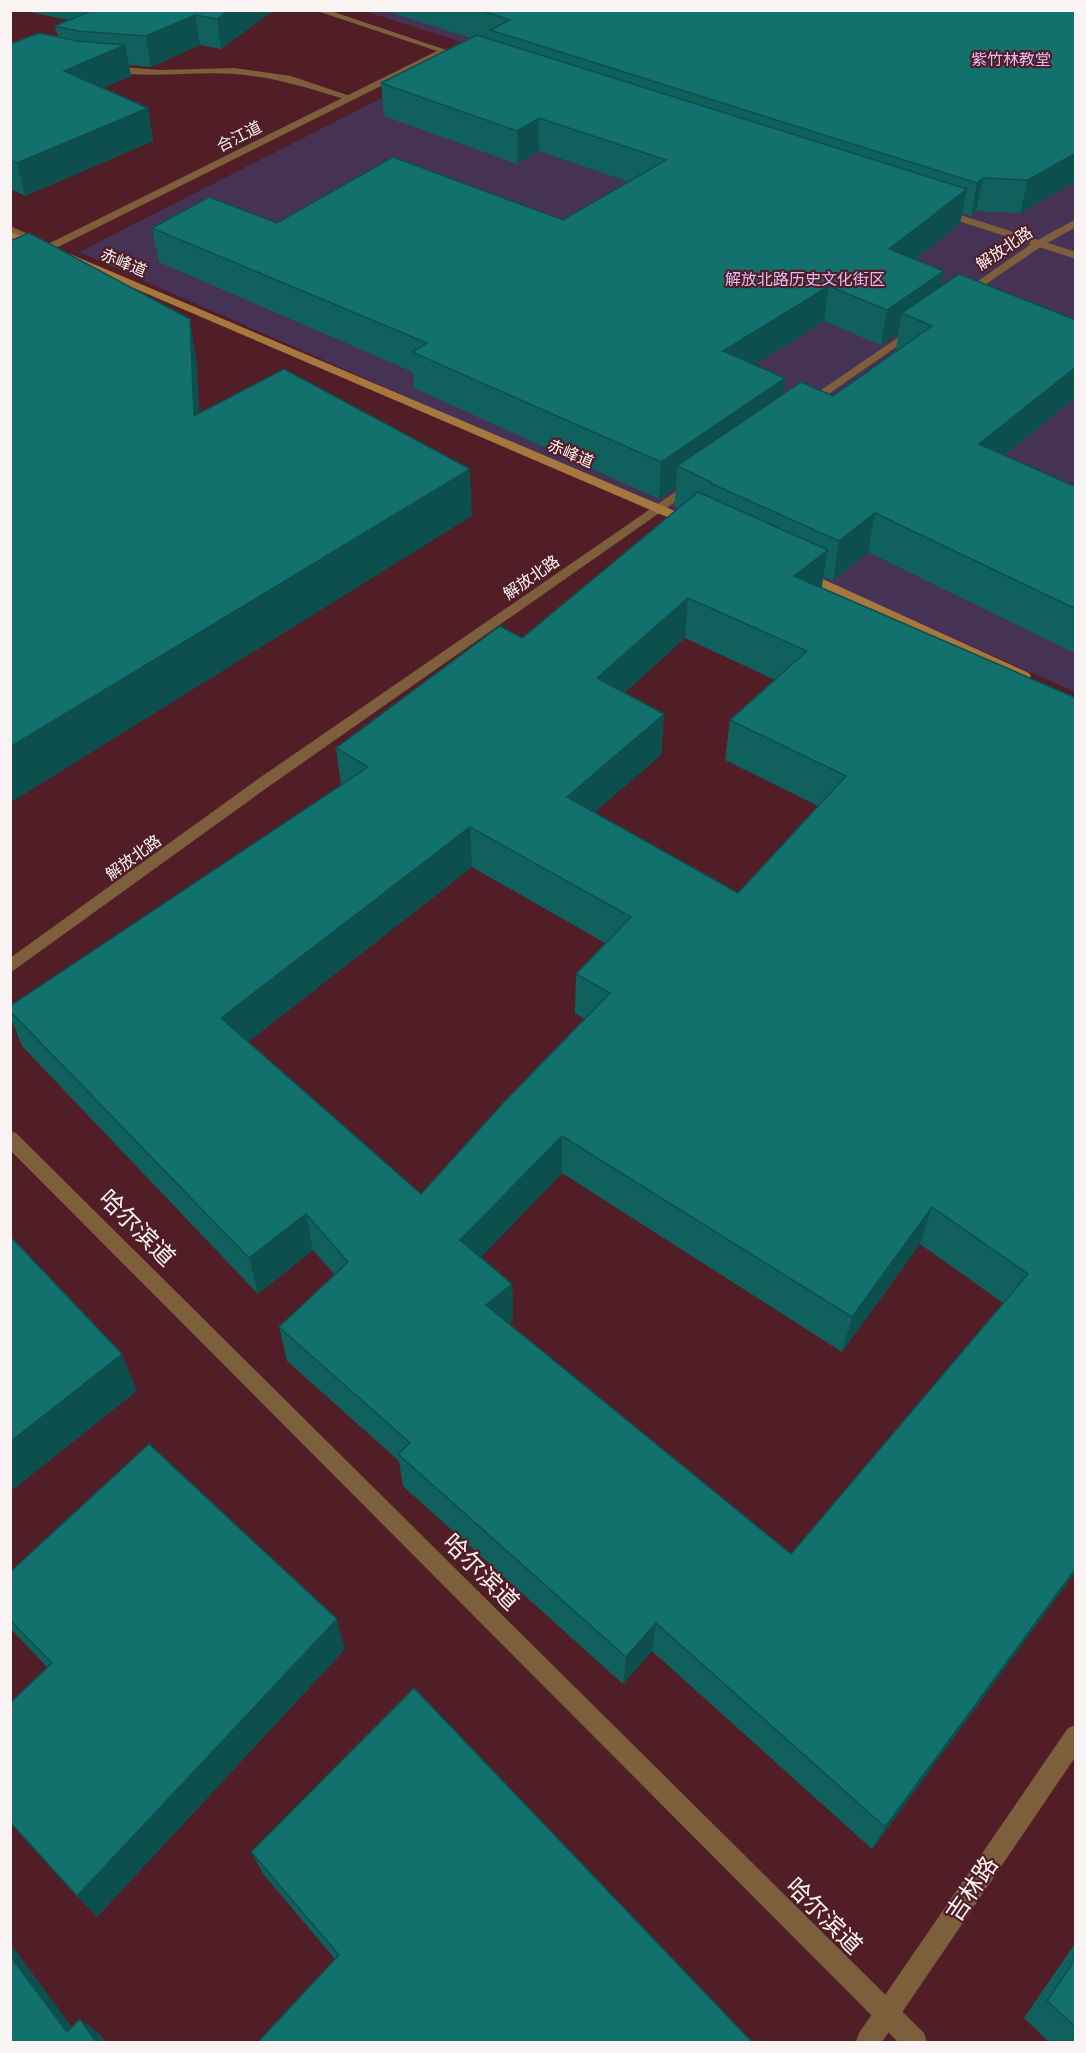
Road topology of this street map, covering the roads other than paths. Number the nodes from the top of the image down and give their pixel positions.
1 (318, 10) edge
2 (444, 51) junction
3 (478, 62) edge
4 (95, 68) edge
5 (348, 98) junction
6 (926, 207) edge
7 (1076, 222) edge
8 (10, 229) edge
9 (10, 235) edge
10 (10, 243) edge
11 (1038, 244) junction
12 (48, 248) junction
13 (1076, 250) edge
14 (1076, 256) edge
15 (950, 305) edge
16 (931, 318) edge
17 (795, 413) edge
18 (707, 474) edge
19 (658, 508) junction
20 (701, 528) edge
21 (787, 567) edge
22 (1033, 680) edge
23 (10, 967) edge
24 (10, 1138) edge
25 (1076, 1736) edge
26 (887, 2014) junction
27 (868, 2043) edge
28 (915, 2043) edge

1 - 2 street
2 - 3 street
2 - 5 street, 合江道
4 - 5 street
5 - 12 street, 合江道
6 - 11 street
7 - 11 street, 解放北路
8 - 12 street, 赤峰道
9 - 12 main road
10 - 12 street, 赤峰道
11 - 13 street
11 - 14 street
11 - 15 street, 解放北路
12 - 19 main road, 赤峰道
16 - 17 street
18 - 19 street, 解放北路
19 - 20 main road, 赤峰道
19 - 23 street, 解放北路
21 - 22 main road
24 - 26 street, 哈尔滨道
25 - 26 street, 吉林路
26 - 27 street, 吉林路
26 - 28 street, 哈尔滨道

